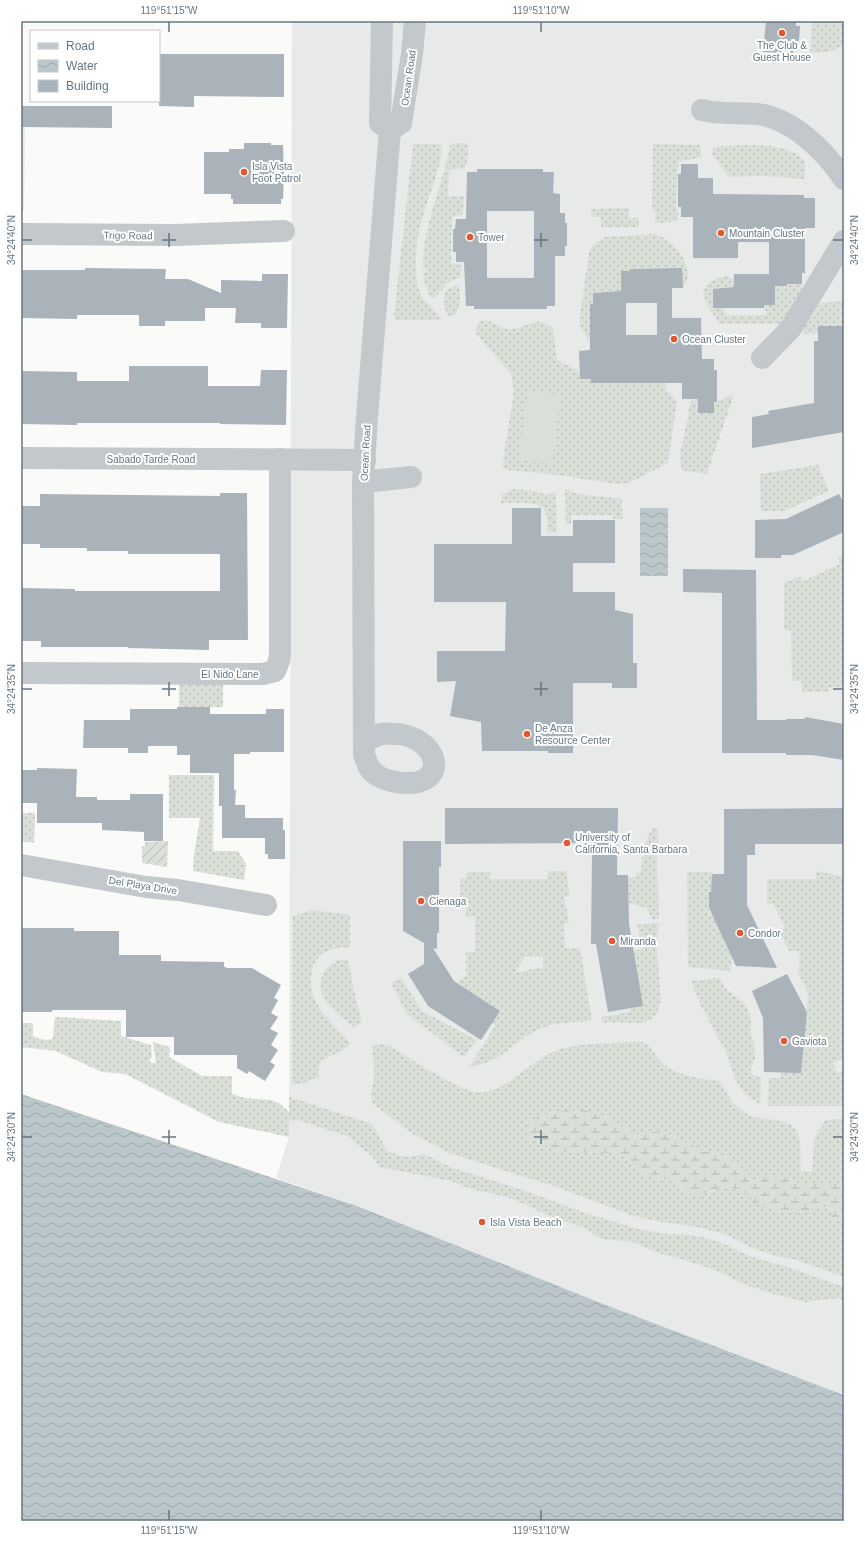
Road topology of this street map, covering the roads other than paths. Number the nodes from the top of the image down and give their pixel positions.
1 (382, 21) edge
2 (415, 21) edge
3 (702, 110) dead end
4 (390, 130) junction
5 (844, 179) edge
6 (284, 231) dead end
7 (21, 234) edge
8 (844, 241) edge
9 (762, 358) dead end
10 (21, 458) edge
11 (280, 459) junction
12 (365, 460) junction
13 (411, 477) dead end
14 (363, 482) junction
15 (21, 673) edge
16 (364, 742) junction
17 (21, 865) edge
18 (266, 905) dead end

1 - 4 street
2 - 4 street, Ocean Road
3 - 5 street
4 - 12 street, Ocean Road
6 - 7 street, Trigo Road
8 - 9 street
10 - 11 street, Sabado Tarde Road
11 - 12 street, Sabado Tarde Road
11 - 15 street, El Nido Lane
12 - 14 street, Ocean Road
13 - 14 street
14 - 16 street, Ocean Road
16 - 16 street, Ocean Road
17 - 18 street, Del Playa Drive

